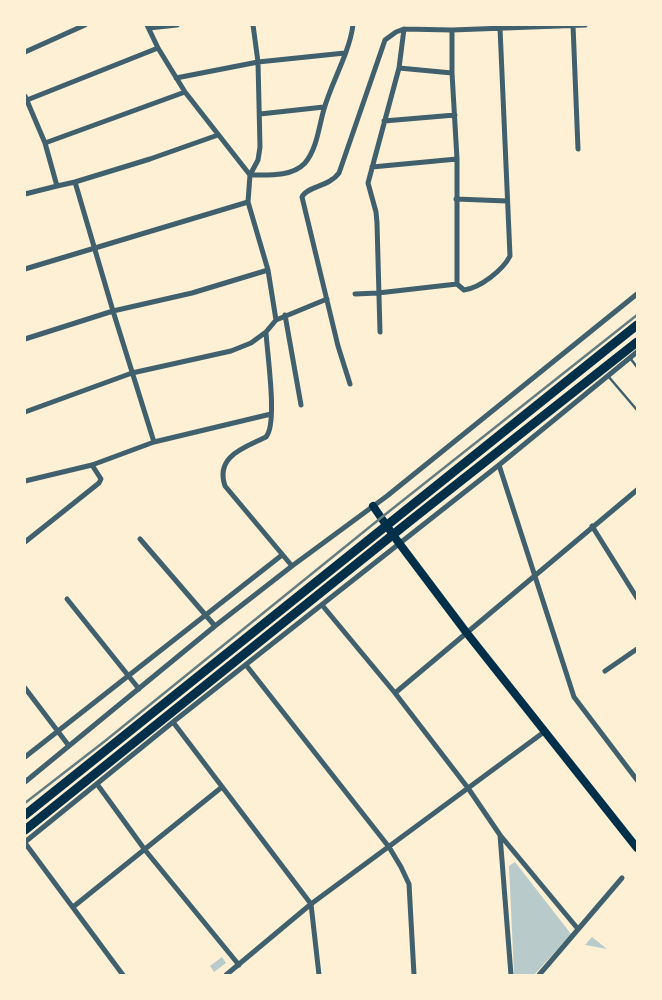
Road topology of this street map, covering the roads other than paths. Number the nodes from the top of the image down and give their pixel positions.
1 (85, 25) edge
2 (177, 25) edge
3 (253, 25) edge
4 (353, 25) edge
5 (585, 25) edge
6 (148, 26) edge
7 (573, 26) edge
8 (500, 28) junction
9 (404, 29) junction
10 (452, 30) junction
11 (158, 48) junction
12 (25, 52) edge
13 (345, 53) junction
14 (258, 62) junction
15 (399, 68) junction
16 (452, 73) junction
17 (176, 78) junction
18 (185, 92) junction
19 (26, 98) edge
20 (324, 107) junction
21 (260, 114) junction
22 (454, 115) junction
23 (384, 121) junction
24 (218, 135) junction
25 (45, 142) junction
26 (578, 149) dead end
27 (456, 159) junction
28 (372, 167) junction
29 (250, 175) junction
30 (75, 182) junction
31 (57, 186) junction
32 (25, 194) edge
33 (456, 199) junction
34 (508, 201) junction
35 (248, 202) junction
36 (94, 248) junction
37 (25, 269) edge
38 (268, 270) junction
39 (457, 284) junction
40 (378, 293) junction
41 (354, 294) dead end
42 (637, 294) edge
43 (327, 299) junction
44 (113, 311) junction
45 (285, 315) junction
46 (276, 320) junction
47 (637, 324) edge
48 (266, 332) junction
49 (380, 332) dead end
50 (25, 339) edge
51 (637, 342) edge
52 (637, 352) edge
53 (630, 358) junction
54 (637, 367) edge
55 (132, 373) junction
56 (608, 376) junction
57 (350, 384) dead end
58 (301, 405) dead end
59 (637, 410) edge
60 (25, 412) edge
61 (272, 414) junction
62 (154, 442) junction
63 (92, 465) junction
64 (498, 465) junction
65 (25, 481) edge
66 (637, 490) edge
67 (373, 506) junction
68 (592, 526) junction
69 (140, 540) dead end
70 (25, 542) edge
71 (399, 543) junction
72 (282, 555) junction
73 (292, 566) junction
74 (535, 574) junction
75 (637, 598) edge
76 (67, 599) dead end
77 (322, 605) junction
78 (205, 615) junction
79 (216, 626) junction
80 (466, 632) junction
81 (637, 649) edge
82 (246, 665) junction
83 (605, 671) dead end
84 (129, 676) junction
85 (25, 688) edge
86 (139, 688) junction
87 (395, 692) junction
88 (173, 722) junction
89 (59, 732) junction
90 (544, 732) junction
91 (69, 746) junction
92 (25, 757) edge
93 (637, 780) edge
94 (25, 782) edge
95 (97, 784) junction
96 (222, 787) junction
97 (468, 788) junction
98 (25, 815) edge
99 (25, 830) edge
100 (500, 835) junction
101 (25, 842) edge
102 (389, 847) junction
103 (637, 848) edge
104 (145, 850) junction
105 (622, 878) dead end
106 (312, 904) junction
107 (73, 907) junction
108 (578, 929) junction
109 (239, 965) junction
110 (123, 975) edge
111 (226, 975) edge
112 (318, 975) edge
113 (414, 975) edge
114 (511, 975) edge
115 (539, 975) edge

1 - 12 street
2 - 6 street
3 - 14 street
4 - 13 street
5 - 7 street
6 - 11 street
7 - 8 street
7 - 26 street
8 - 10 street
8 - 34 street
9 - 10 street
9 - 15 street
9 - 43 street
10 - 16 street
11 - 17 street
11 - 19 street
13 - 14 street
13 - 20 street
14 - 17 street
14 - 21 street
15 - 16 street
15 - 23 street
16 - 22 street
17 - 18 street
18 - 24 street
18 - 25 street
19 - 25 street
20 - 21 street
20 - 29 street
21 - 29 street
22 - 23 street
22 - 27 street
23 - 28 street
24 - 29 street
24 - 30 street
25 - 31 street
27 - 28 street
27 - 33 street
28 - 40 street
29 - 35 street
30 - 31 street
30 - 36 street
31 - 32 street
33 - 34 street
33 - 39 street
34 - 39 street
35 - 36 street
35 - 38 street
36 - 37 street
36 - 44 street
38 - 44 street
38 - 46 street
39 - 40 street
40 - 41 street
40 - 49 street
42 - 67 street
43 - 45 street
43 - 57 street
44 - 50 street
44 - 55 street
45 - 46 street
45 - 58 street
46 - 48 street
47 - 98 highway
48 - 55 street
48 - 61 street
51 - 99 highway
52 - 53 street
53 - 54 lane
53 - 56 street
55 - 60 street
55 - 62 street
56 - 59 lane
56 - 64 street
61 - 62 street
61 - 72 street
62 - 63 street
63 - 65 street
63 - 70 street
64 - 71 street
64 - 74 street
66 - 68 street
67 - 71 main road
67 - 73 street
68 - 74 street
68 - 75 street
69 - 78 street
71 - 77 street
71 - 80 main road
72 - 73 street
72 - 78 street
73 - 79 street
74 - 80 street
74 - 93 street
76 - 84 street
77 - 82 street
77 - 87 street
78 - 79 street
78 - 84 street
79 - 86 street
80 - 87 street
80 - 90 main road
81 - 83 street
82 - 88 street
82 - 102 street
84 - 86 street
84 - 89 street
85 - 89 street
86 - 91 street
87 - 97 street
88 - 95 street
88 - 96 street
89 - 91 street
89 - 92 street
90 - 97 street
90 - 103 main road
91 - 94 street
95 - 101 street
95 - 104 street
96 - 104 street
96 - 106 street
97 - 100 street
97 - 102 street
100 - 108 street
100 - 114 street
101 - 107 street
102 - 106 street
102 - 113 street
104 - 107 street
104 - 109 street
105 - 108 street
106 - 109 street
106 - 112 street
107 - 110 street
108 - 115 street
109 - 111 street

